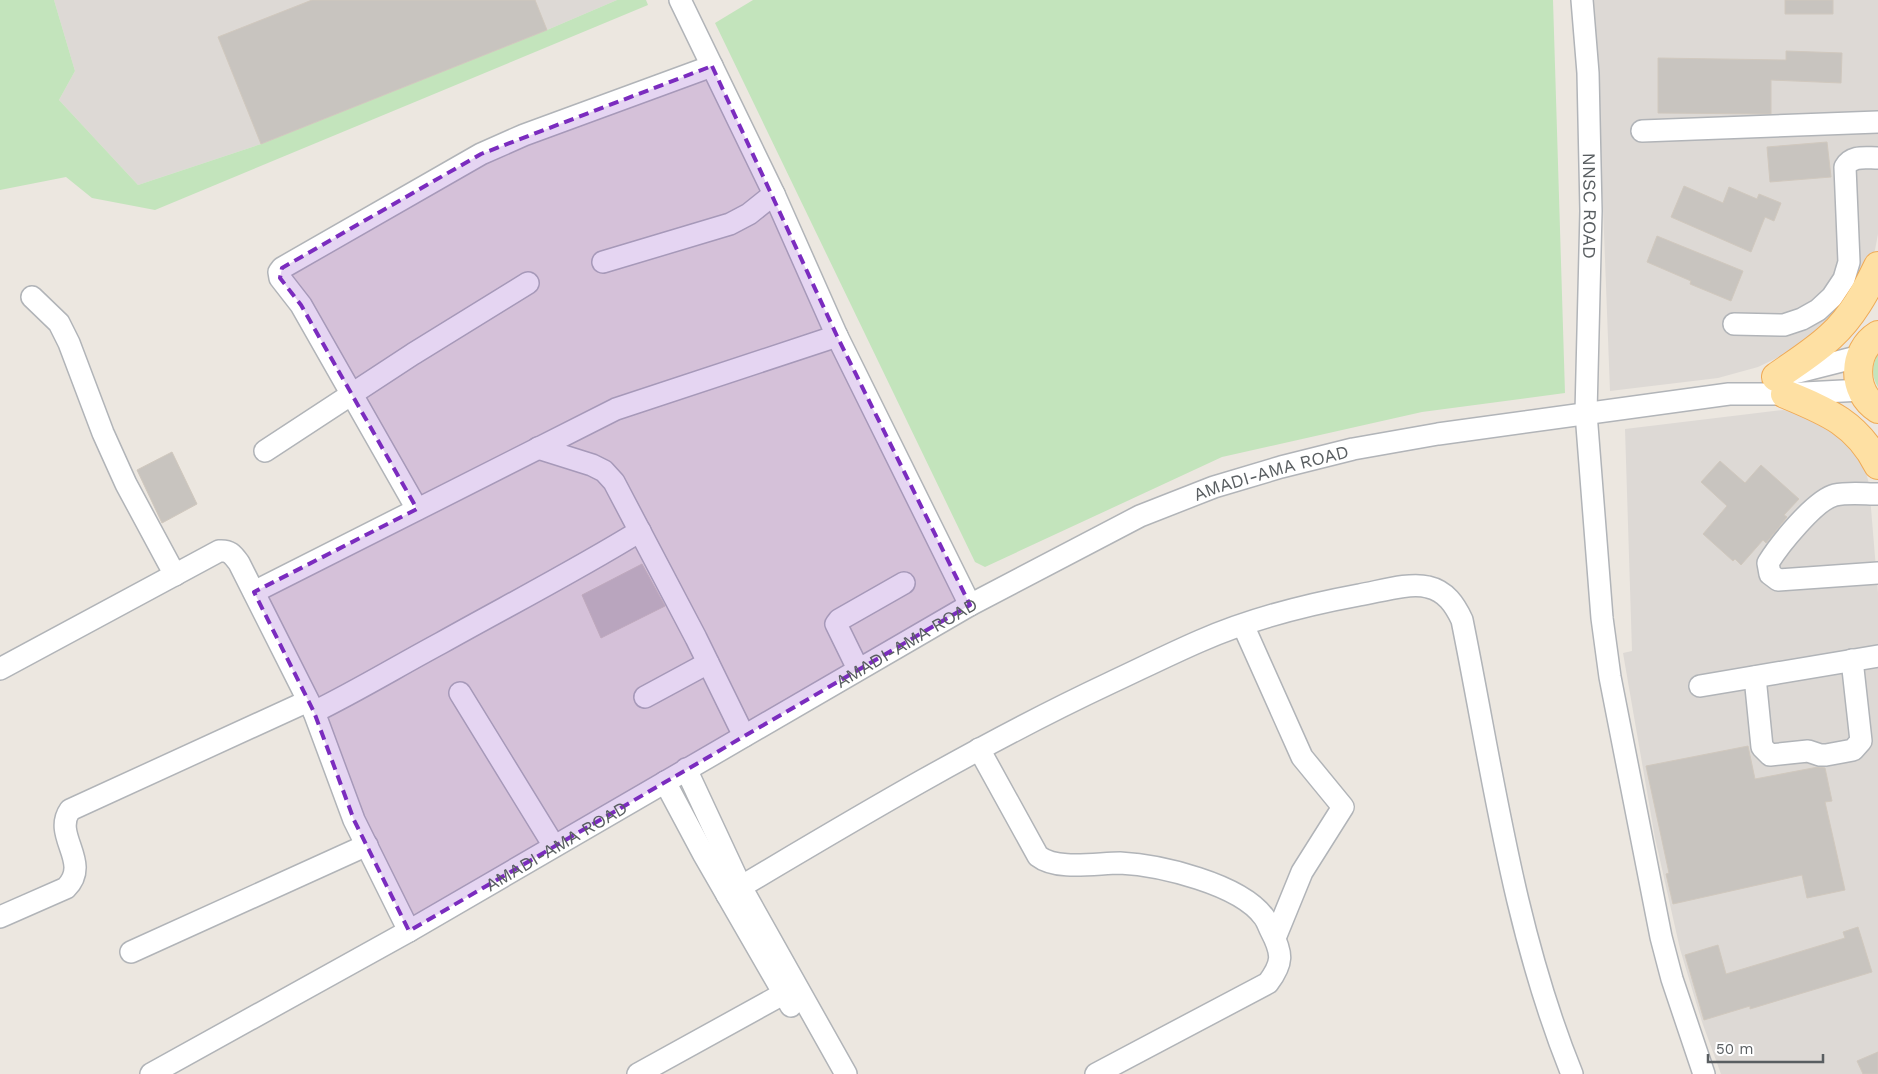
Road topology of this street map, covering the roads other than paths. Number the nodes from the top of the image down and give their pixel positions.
1 (1582, 0) edge
2 (685, 2) edge
3 (712, 66) junction
4 (1878, 122) edge
5 (1642, 131) dead end
6 (1878, 158) edge
7 (774, 194) junction
8 (603, 262) dead end
9 (1878, 266) edge
10 (528, 283) dead end
11 (32, 297) dead end
12 (1734, 324) dead end
13 (1878, 335) edge
14 (838, 336) junction
15 (1860, 356) junction
16 (1780, 386) junction
17 (351, 395) junction
18 (1870, 400) edge
19 (1586, 413) junction
20 (538, 448) junction
21 (265, 451) dead end
22 (1878, 465) edge
23 (1878, 494) edge
24 (417, 509) junction
25 (640, 531) junction
26 (1878, 573) edge
27 (175, 575) junction
28 (904, 583) dead end
29 (254, 592) junction
30 (970, 605) junction
31 (1243, 625) junction
32 (1878, 656) edge
33 (1852, 660) junction
34 (708, 663) junction
35 (0, 669) edge
36 (858, 669) junction
37 (1755, 676) junction
38 (1700, 686) dead end
39 (460, 693) dead end
40 (644, 697) dead end
41 (311, 706) junction
42 (744, 736) junction
43 (979, 749) junction
44 (686, 769) junction
45 (665, 782) junction
46 (367, 845) junction
47 (554, 846) junction
48 (734, 891) junction
49 (0, 917) edge
50 (408, 931) junction
51 (1275, 938) junction
52 (131, 952) dead end
53 (784, 994) junction
54 (151, 1074) edge
55 (638, 1074) edge
56 (830, 1074) edge
57 (846, 1074) edge
58 (1096, 1074) edge
59 (1572, 1074) edge
60 (1704, 1074) edge

1 - 19 street, NNSC ROAD
2 - 3 street
3 - 7 street
3 - 17 street
4 - 5 street
6 - 12 street
7 - 8 street
7 - 14 street
9 - 16 main road
10 - 17 street
11 - 27 street
13 - 15 main road
14 - 20 street
14 - 30 street
15 - 16 street, AMADI-AMA ROAD
15 - 18 main road
16 - 18 street, AMADI-AMA ROAD
16 - 19 street, AMADI-AMA ROAD
16 - 22 main road
17 - 21 street
17 - 24 street
19 - 30 street, AMADI-AMA ROAD
19 - 60 street, NNSC ROAD
20 - 24 street
20 - 25 street
23 - 26 street
24 - 29 street
25 - 34 street
25 - 41 street
27 - 29 street
27 - 35 street
28 - 36 street
29 - 41 street
30 - 36 street, AMADI-AMA ROAD
31 - 43 street
31 - 51 street
31 - 59 street
32 - 33 street
33 - 37 street
33 - 37 street
34 - 40 street
34 - 42 street
36 - 42 street, AMADI-AMA ROAD
37 - 38 street
39 - 47 street
41 - 46 street
41 - 49 street
42 - 44 street, AMADI-AMA ROAD
43 - 48 street
43 - 51 street
44 - 45 street, AMADI-AMA ROAD
44 - 48 street
45 - 47 street, AMADI-AMA ROAD
45 - 48 street
46 - 50 street
46 - 52 street
47 - 50 street, AMADI-AMA ROAD
48 - 53 street
48 - 57 street
50 - 54 street, AMADI-AMA ROAD
51 - 58 street
53 - 55 street
53 - 56 street

